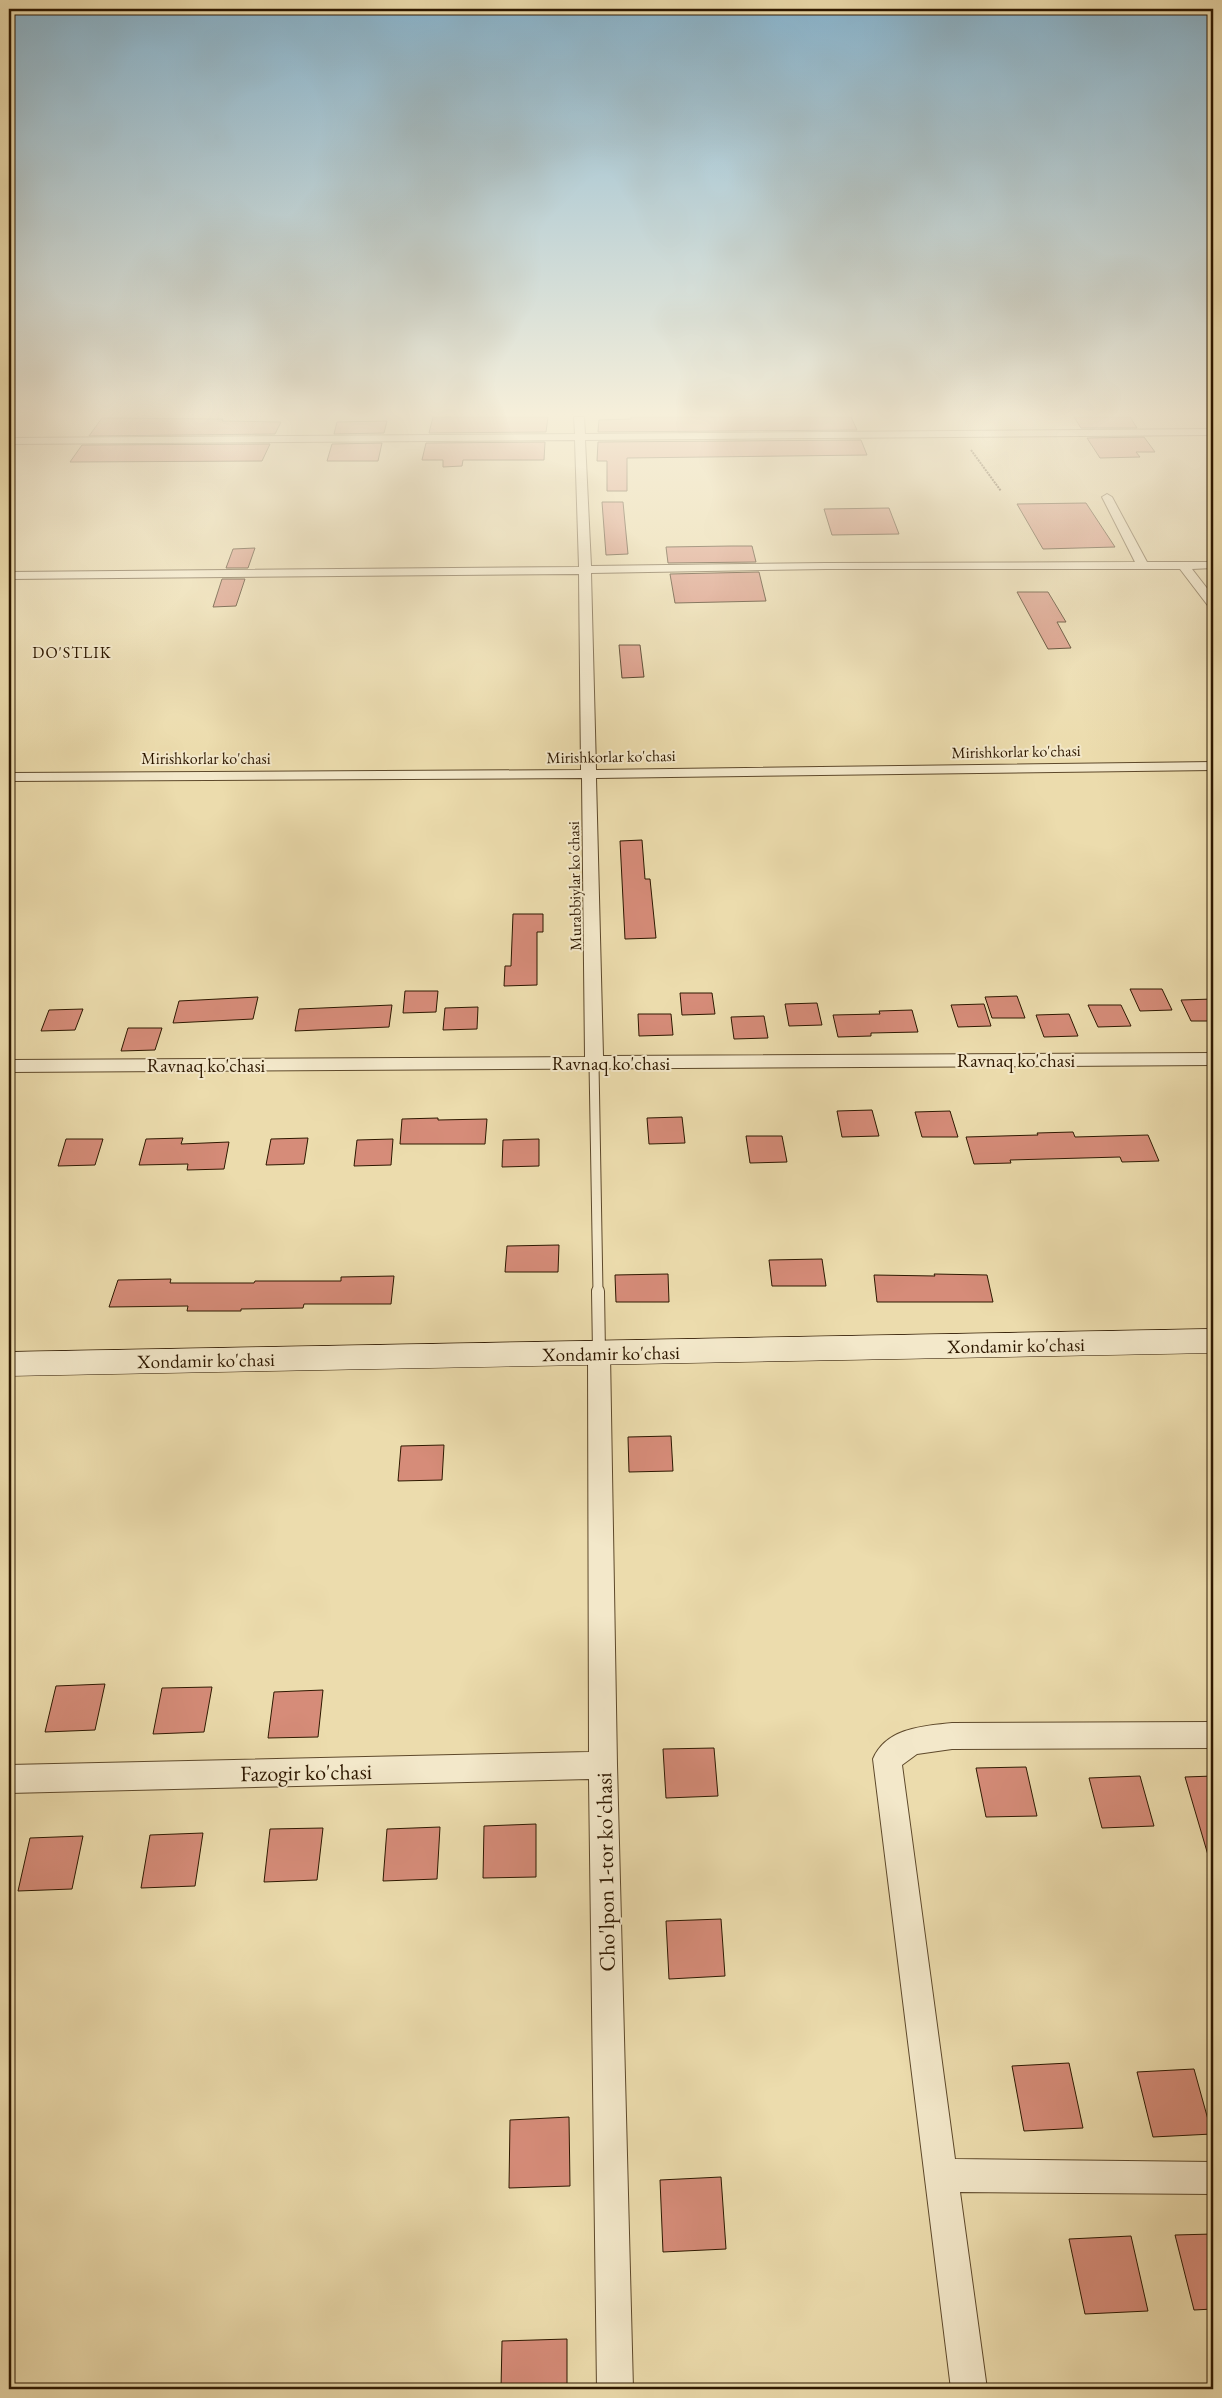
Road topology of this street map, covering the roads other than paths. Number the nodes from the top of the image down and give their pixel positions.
1 (583, 529) edge
2 (1124, 529) edge
3 (1143, 565) junction
4 (1182, 565) junction
5 (1213, 565) edge
6 (585, 570) junction
7 (9, 576) edge
8 (1213, 604) edge
9 (1213, 766) edge
10 (589, 774) junction
11 (9, 777) edge
12 (1213, 1059) edge
13 (594, 1064) junction
14 (9, 1066) edge
15 (1213, 1341) edge
16 (599, 1354) junction
17 (9, 1364) edge
18 (1213, 1735) edge
19 (603, 1765) junction
20 (9, 1779) edge
21 (940, 2175) junction
22 (1213, 2178) edge
23 (615, 2389) edge
24 (969, 2389) edge

1 - 6 street, Murabbiylar ko'chasi
2 - 3 street
3 - 4 street
3 - 6 street
4 - 5 street
4 - 8 street
6 - 7 street
6 - 10 street, Murabbiylar ko'chasi
9 - 10 street, Mirishkorlar ko'chasi
10 - 11 street, Mirishkorlar ko'chasi
10 - 13 street, Murabbiylar ko'chasi
12 - 13 street, Ravnaq ko'chasi
13 - 14 street, Ravnaq ko'chasi
13 - 16 lane, Murabbiylar ko'chasi
15 - 16 main road, Xondamir ko'chasi
16 - 17 main road, Xondamir ko'chasi
16 - 19 street, Cho'lpon 1-tor ko'chasi
18 - 21 street
19 - 20 street, Fazogir ko'chasi
19 - 23 street, Cho'lpon 1-tor ko'chasi
21 - 22 street
21 - 24 street

